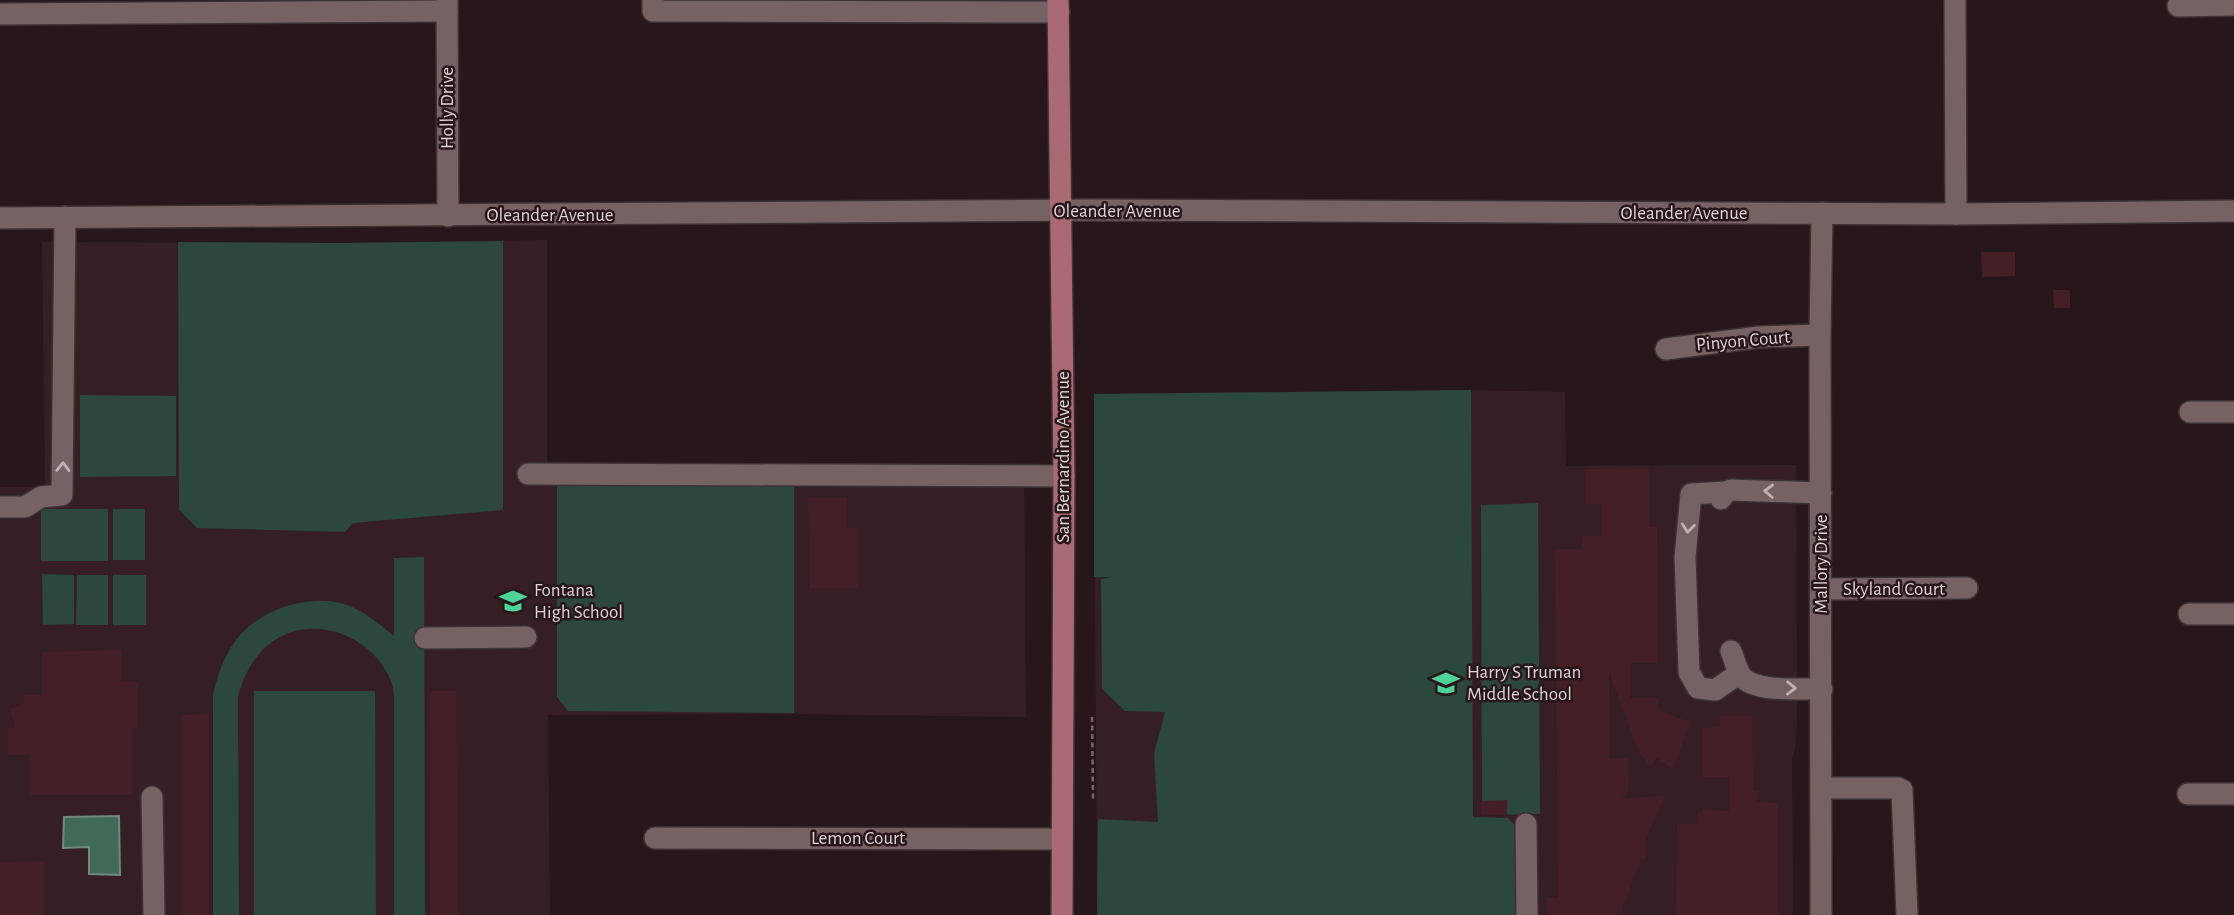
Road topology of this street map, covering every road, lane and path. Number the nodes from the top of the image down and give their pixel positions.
1 (1955, 0) edge
2 (2234, 5) edge
3 (447, 6) edge
4 (653, 6) edge
5 (1058, 6) edge
6 (2178, 6) dead end
7 (0, 14) edge
8 (1060, 211) junction
9 (2234, 211) edge
10 (1822, 213) junction
11 (1956, 214) junction
12 (447, 216) junction
13 (65, 217) junction
14 (0, 218) edge
15 (1820, 335) junction
16 (1665, 349) dead end
17 (2190, 412) dead end
18 (2234, 412) edge
19 (528, 474) dead end
20 (1064, 476) junction
21 (1821, 493) junction
22 (0, 506) edge
23 (1821, 589) junction
24 (1967, 589) dead end
25 (2189, 614) dead end
26 (2234, 614) edge
27 (526, 637) dead end
28 (425, 638) dead end
29 (1731, 651) dead end
30 (1741, 677) junction
31 (1822, 689) junction
32 (1092, 717) dead end
33 (1822, 788) junction
34 (2188, 794) dead end
35 (2234, 794) edge
36 (152, 797) dead end
37 (1093, 799) dead end
38 (1526, 824) dead end
39 (655, 838) dead end
40 (1062, 839) junction
41 (154, 915) edge
42 (1062, 915) edge
43 (1527, 915) edge
44 (1821, 915) edge
45 (1907, 915) edge

1 - 11 street
2 - 6 street
3 - 7 street
3 - 12 street, Holly Drive
4 - 5 street
5 - 8 main road, San Bernardino Avenue
8 - 10 street, Oleander Avenue
8 - 12 street, Oleander Avenue
8 - 20 main road, San Bernardino Avenue
9 - 11 street, Oleander Avenue
10 - 11 street, Oleander Avenue
10 - 15 street, Mallory Drive
12 - 13 street, Oleander Avenue
13 - 14 street, Oleander Avenue
22 -> 13 street
15 - 16 street, Pinyon Court
15 - 21 street, Mallory Drive
17 - 18 street
19 - 20 street
20 - 40 main road, San Bernardino Avenue
21 - 23 street, Mallory Drive
21 -> 30 street
23 - 24 street, Skyland Court
23 - 31 street, Mallory Drive
25 - 26 street
27 - 28 street
29 - 30 street
30 -> 31 street
31 - 33 street, Mallory Drive
32 - 37 path
33 - 44 street, Mallory Drive
33 - 45 street
34 - 35 street
36 - 41 street
38 - 43 street
39 - 40 street, Lemon Court
40 - 42 main road, San Bernardino Avenue

